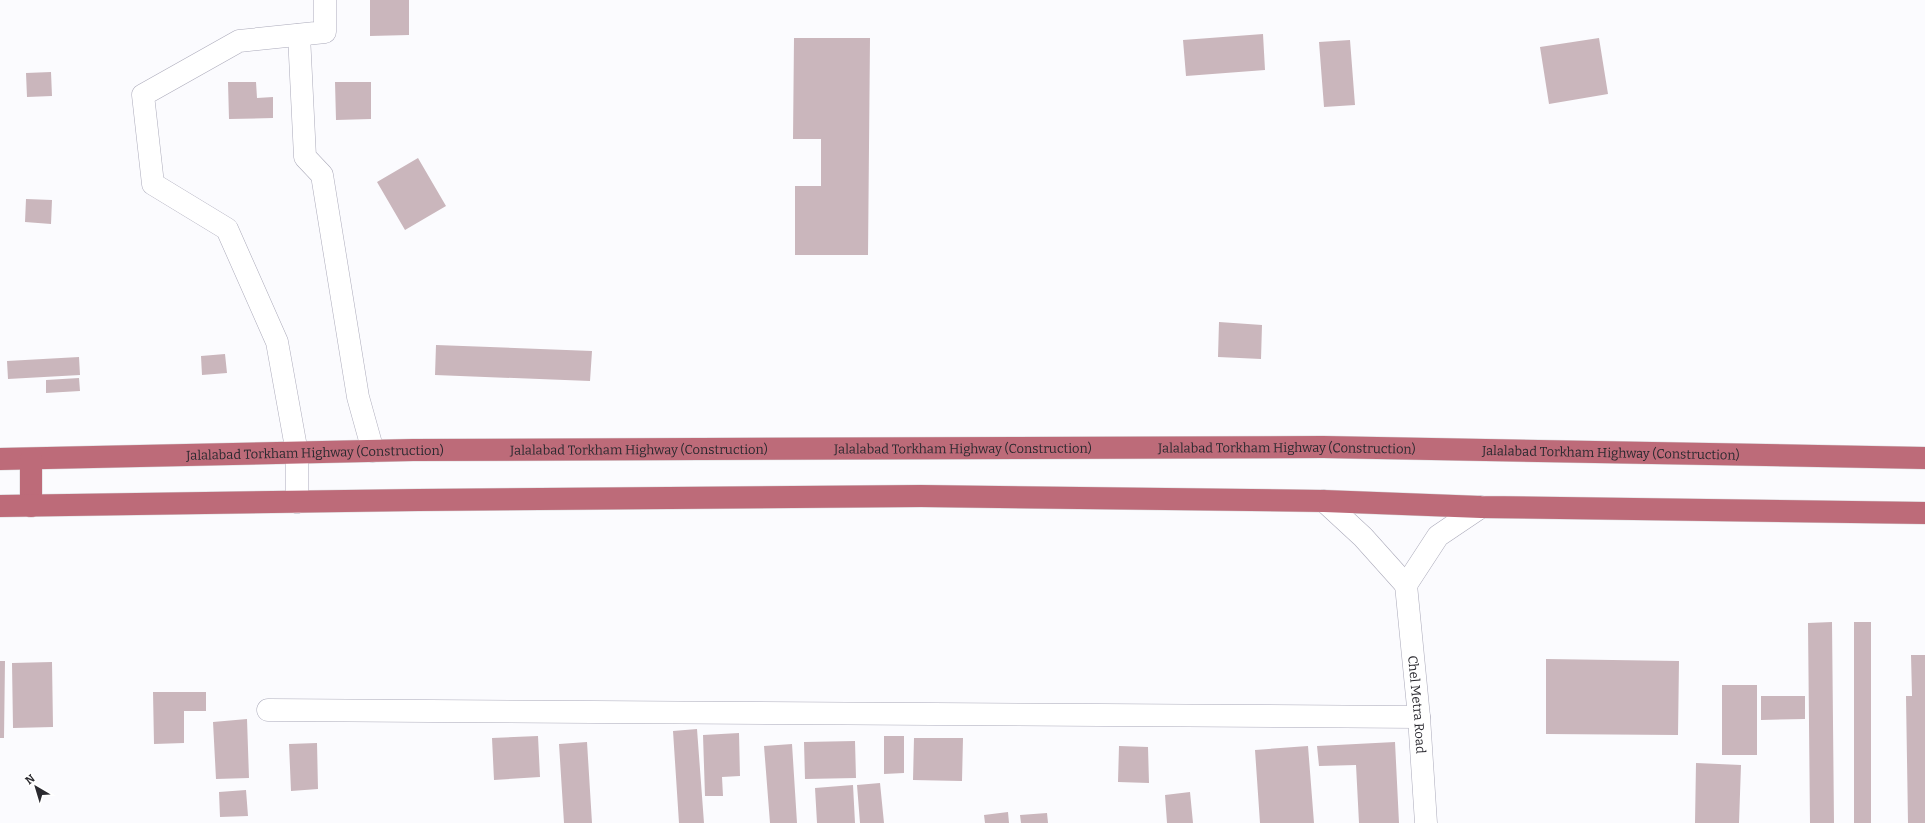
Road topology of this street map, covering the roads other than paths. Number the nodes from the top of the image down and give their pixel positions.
1 (324, 0) edge
2 (299, 35) junction
3 (373, 451) junction
4 (296, 453) junction
5 (1925, 458) edge
6 (0, 459) edge
7 (31, 459) junction
8 (1324, 501) junction
9 (297, 502) junction
10 (0, 506) edge
11 (31, 506) junction
12 (1481, 507) junction
13 (1925, 513) edge
14 (1406, 585) junction
15 (268, 710) dead end
16 (1419, 717) junction
17 (1426, 823) edge

1 - 2 street
2 - 3 street
2 - 4 street
3 - 4 highway, Jalalabad Torkham Highway (Construction)
3 - 5 highway, Jalalabad Torkham Highway (Construction)
4 - 7 highway, Jalalabad Torkham Highway (Construction)
4 - 9 street
6 - 7 highway, Jalalabad Torkham Highway (Construction)
7 - 11 highway
8 - 9 highway
8 - 12 highway
8 - 14 street
9 - 11 highway
10 - 11 highway
12 - 13 highway
12 - 14 street
14 - 16 street, Chel Metra Road
15 - 16 street
16 - 17 street, Chel Metra Road

